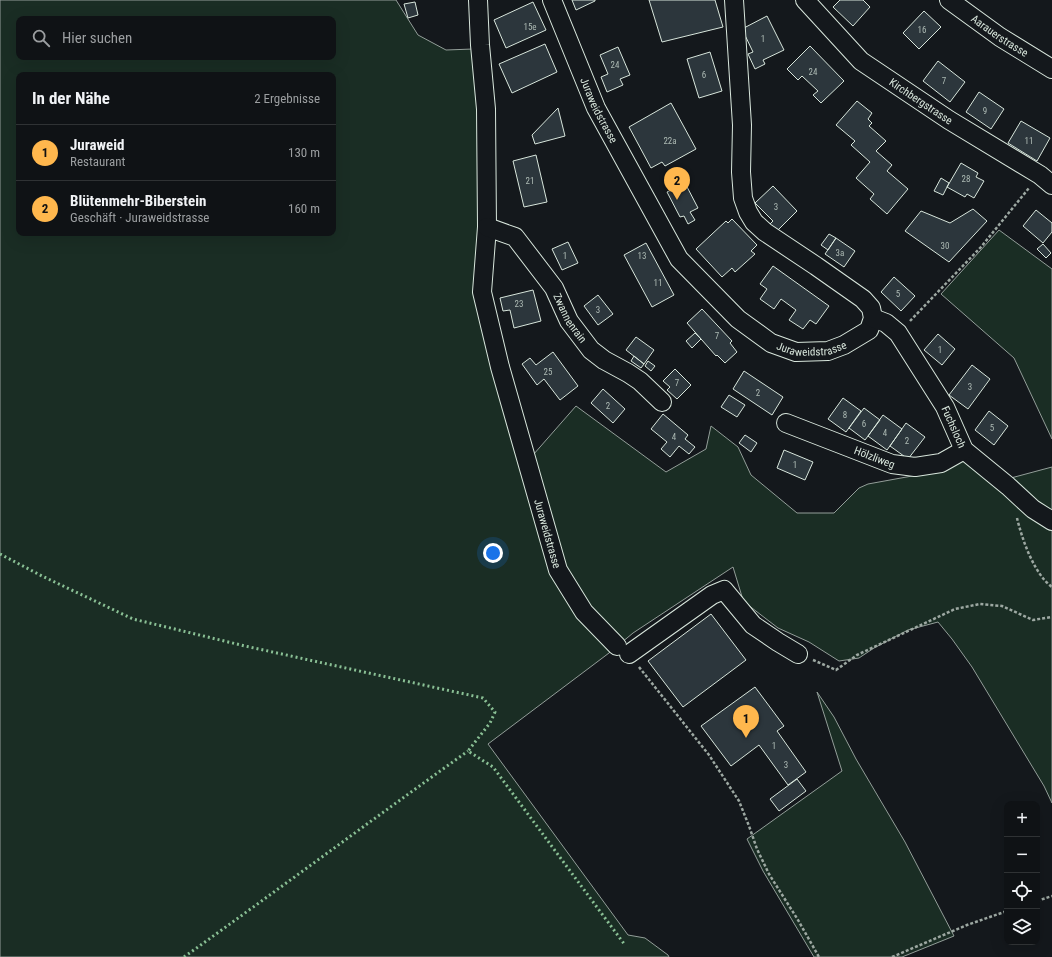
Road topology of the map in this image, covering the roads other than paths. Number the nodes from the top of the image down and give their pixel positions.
1 (478, 0) edge
2 (552, 0) edge
3 (734, 0) edge
4 (805, 0) edge
5 (949, 0) edge
6 (1052, 69) edge
7 (1046, 180) edge
8 (487, 226) junction
9 (873, 318) junction
10 (662, 402) dead end
11 (786, 423) dead end
12 (964, 450) junction
13 (1052, 521) edge
14 (798, 654) road end

1 - 8 street, Juraweidstrasse
2 - 9 street, Juraweidstrasse
3 - 9 street
4 - 7 street, Kirchbergstrasse
5 - 6 street, Aarauerstrasse
8 - 10 street, Zwannenrain
8 - 14 street, Juraweidstrasse
9 - 12 street, Fuchsloch
11 - 12 street, Hölzliweg
12 - 13 street, Fuchsloch

